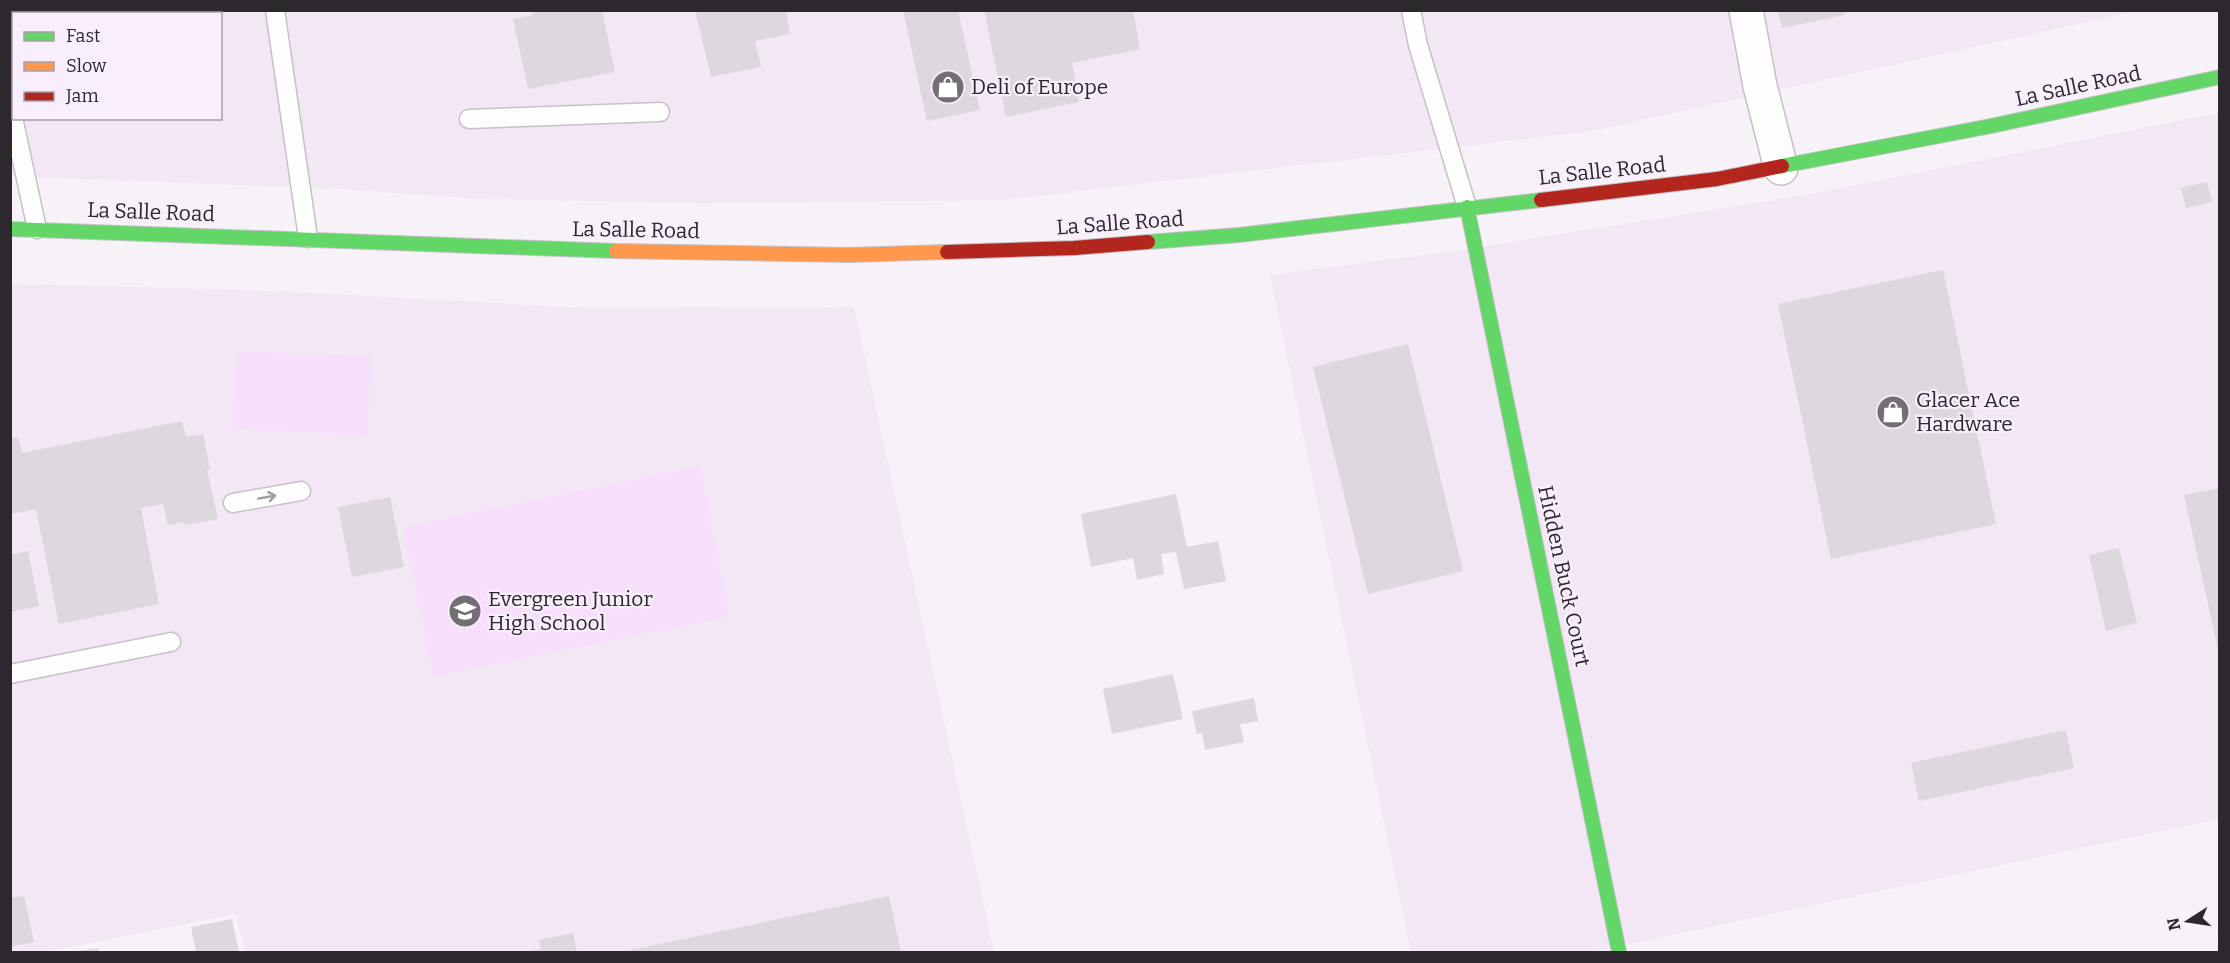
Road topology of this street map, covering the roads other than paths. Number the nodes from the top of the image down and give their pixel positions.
1 (275, 10) edge
2 (1411, 10) edge
3 (1746, 10) edge
4 (2220, 77) edge
5 (660, 112) dead end
6 (469, 119) dead end
7 (13, 120) edge
8 (1781, 168) junction
9 (1467, 207) junction
10 (10, 229) edge
11 (37, 229) junction
12 (308, 238) junction
13 (301, 491) dead end
14 (233, 503) dead end
15 (171, 642) dead end
16 (10, 674) edge
17 (1619, 952) edge

1 - 12 lane
2 - 9 lane
3 - 8 street
4 - 8 main road, La Salle Road
5 - 6 lane
7 - 11 lane
8 - 9 main road, La Salle Road
9 - 12 main road, La Salle Road
9 - 17 main road, Hidden Buck Court
10 - 11 main road, La Salle Road
11 - 12 main road, La Salle Road
14 -> 13 lane
15 - 16 lane

